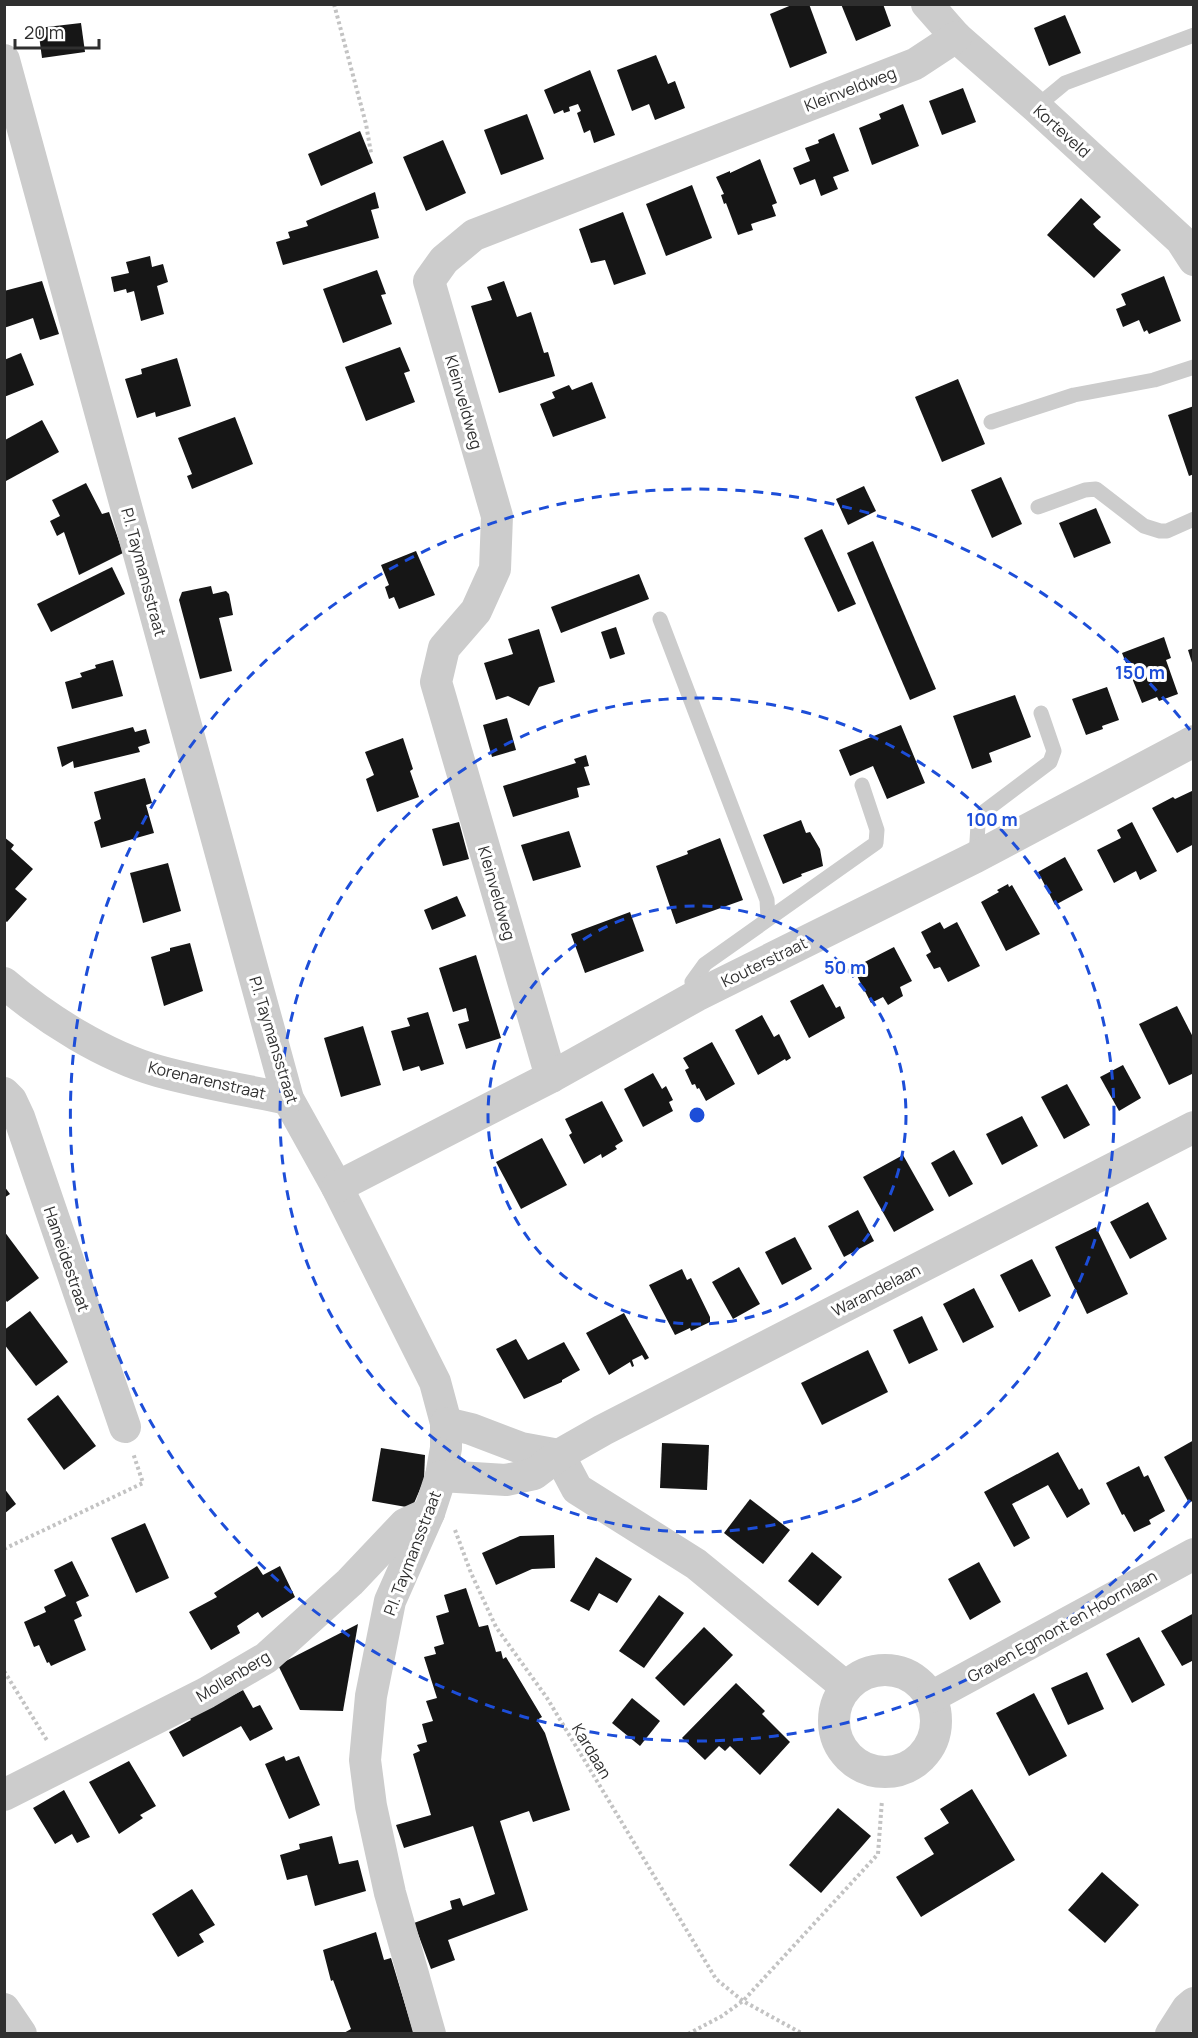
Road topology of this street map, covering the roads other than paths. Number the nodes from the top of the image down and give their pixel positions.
1 (927, 4) edge
2 (1194, 35) edge
3 (956, 37) junction
4 (4, 60) edge
5 (1036, 108) junction
6 (1194, 260) edge
7 (1194, 367) edge
8 (991, 422) dead end
9 (1038, 507) dead end
10 (1194, 519) edge
11 (660, 619) dead end
12 (1041, 713) dead end
13 (1194, 741) edge
14 (862, 785) dead end
15 (976, 857) junction
16 (768, 918) junction
17 (4, 983) edge
18 (696, 996) junction
19 (551, 1077) junction
20 (4, 1093) edge
21 (288, 1099) junction
22 (1194, 1127) edge
23 (337, 1186) junction
24 (446, 1423) junction
25 (125, 1427) road end
26 (559, 1455) junction
27 (441, 1476) junction
28 (442, 1521) junction
29 (1194, 1554) edge
30 (846, 1687) junction
31 (931, 1697) junction
32 (4, 1795) edge
33 (1194, 2003) edge
34 (4, 2009) edge
35 (21, 2034) edge
36 (430, 2034) edge
37 (1171, 2034) edge

1 - 3 street, Korteveld
2 - 5 lane
3 - 5 street, Korteveld
3 - 19 street, Kleinveldweg
4 - 21 street, P.I. Taymansstraat
5 - 6 street, Korteveld
7 - 8 lane
9 - 10 lane
11 - 16 lane
12 - 15 lane
13 - 15 street, Kouterstraat
14 - 16 lane
15 - 18 street, Kouterstraat
16 - 18 lane
17 - 21 street, Korenarenstraat
18 - 19 street, Kouterstraat
19 - 23 street, Kouterstraat
20 - 25 street, Hameidestraat
21 - 23 street, P.I. Taymansstraat
22 - 26 street, Warandelaan
23 - 24 street, P.I. Taymansstraat
24 - 26 street
24 - 27 street, P.I. Taymansstraat
26 - 27 street, Warandelaan
26 - 30 street
27 - 28 street, P.I. Taymansstraat
28 - 32 street, Mollenberg
28 - 36 street, P.I. Taymansstraat
29 - 31 street, Graven Egmont en Hoornlaan
30 - 31 street
30 - 31 street
33 - 37 street
34 - 35 street

